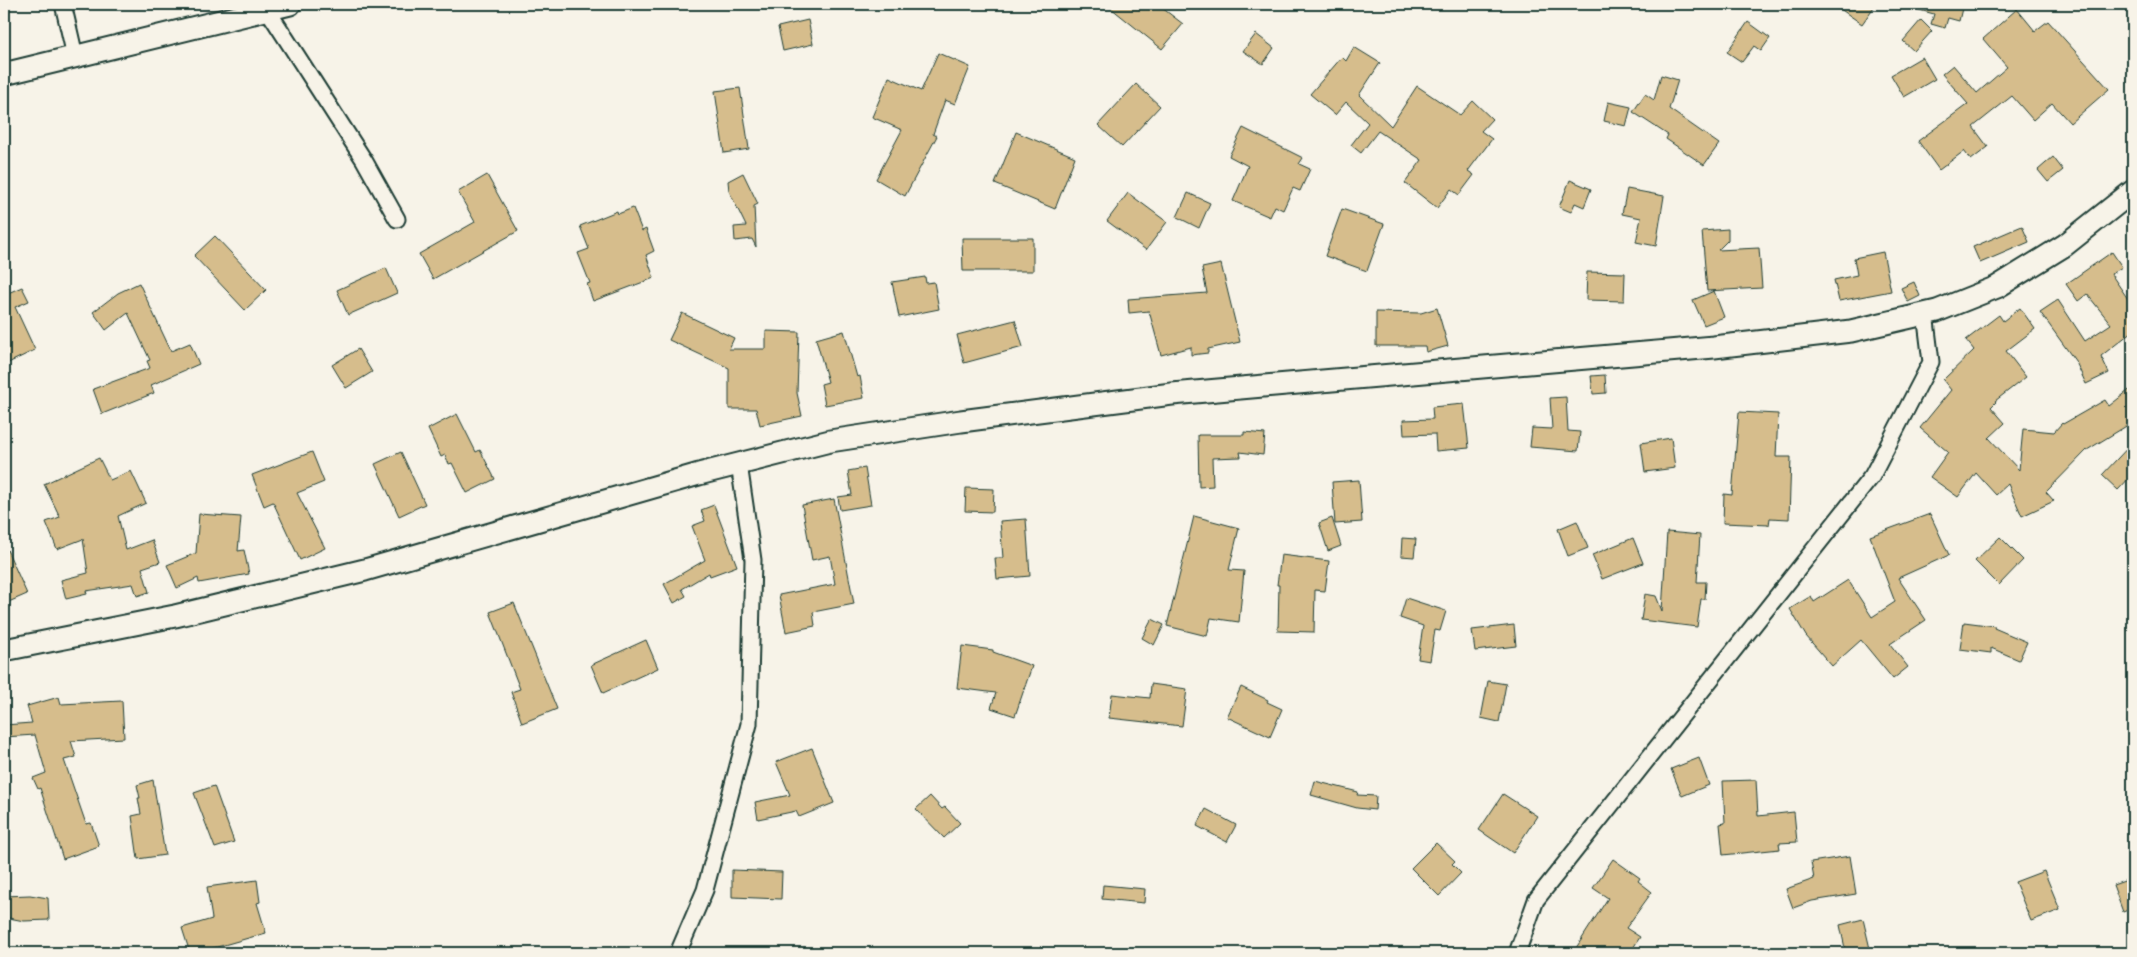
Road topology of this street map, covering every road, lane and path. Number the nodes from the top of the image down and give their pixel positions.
1 (63, 4) edge
2 (290, 4) edge
3 (267, 9) junction
4 (76, 56) junction
5 (4, 74) edge
6 (2133, 191) edge
7 (397, 219) dead end
8 (1925, 313) junction
9 (739, 464) junction
10 (4, 650) edge
11 (678, 953) edge
12 (1517, 953) edge

1 - 4 street
2 - 3 street
3 - 4 street
3 - 7 street
4 - 5 street
6 - 8 street
8 - 9 street
8 - 12 street
9 - 10 street
9 - 11 street

